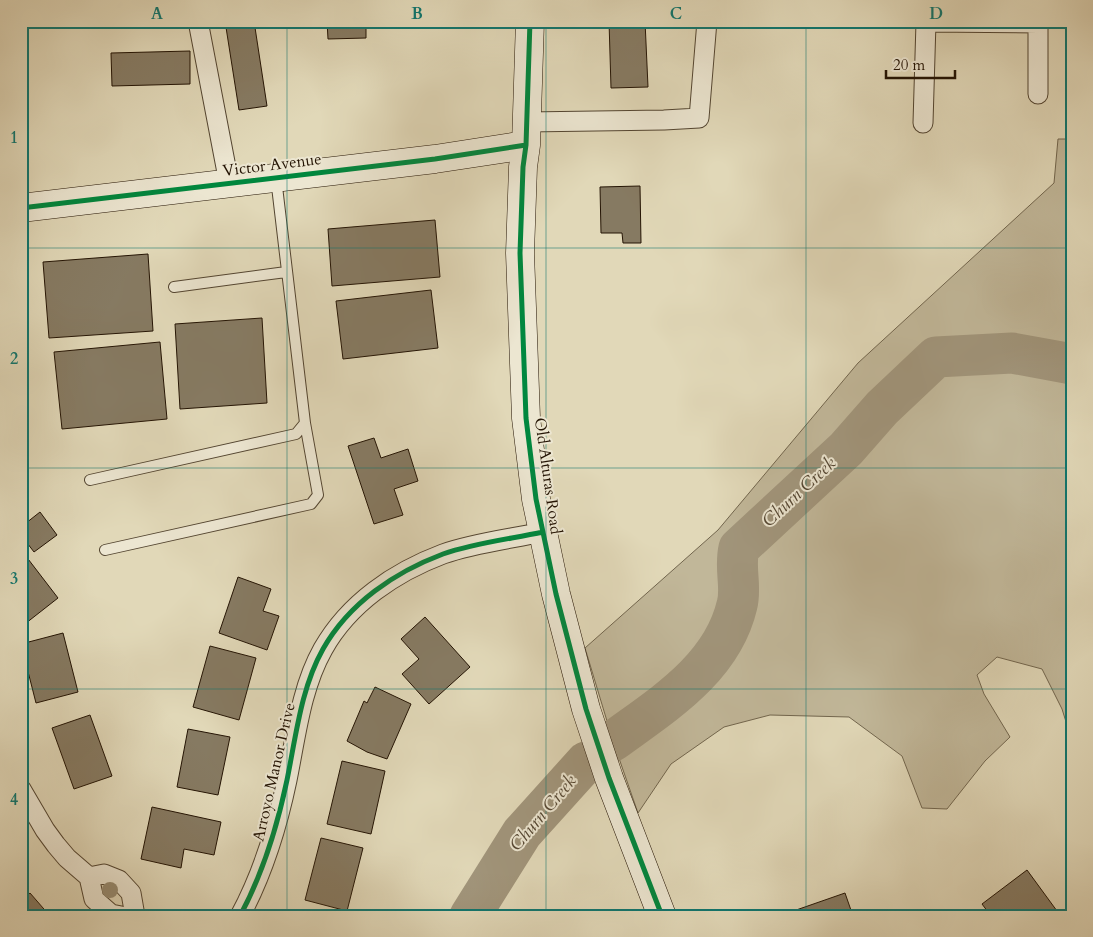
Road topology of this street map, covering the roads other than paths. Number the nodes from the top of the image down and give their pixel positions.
1 (198, 21) edge
2 (530, 21) edge
3 (707, 21) edge
4 (926, 22) edge
5 (1038, 22) edge
6 (1038, 94) dead end
7 (923, 123) dead end
8 (526, 134) junction
9 (276, 177) junction
10 (229, 183) junction
11 (21, 208) edge
12 (286, 272) junction
13 (174, 287) dead end
14 (305, 423) junction
15 (90, 480) dead end
16 (543, 532) junction
17 (105, 550) dead end
18 (21, 789) edge
19 (89, 877) junction
20 (120, 916) edge
21 (136, 916) edge
22 (240, 916) edge
23 (662, 916) edge

1 - 10 street
2 - 8 main road, Old Alturas Road
3 - 8 street
4 - 5 street
4 - 7 street
5 - 6 street
8 - 9 main road, Victor Avenue
8 - 16 main road, Old Alturas Road
9 - 10 main road, Victor Avenue
9 - 12 lane
10 - 11 main road, Victor Avenue
12 - 13 lane
12 - 14 lane
14 - 15 lane
14 - 17 lane
16 - 22 street, Arroyo Manor Drive
16 - 23 main road, Old Alturas Road
18 - 19 street
19 - 20 street
19 - 21 street

